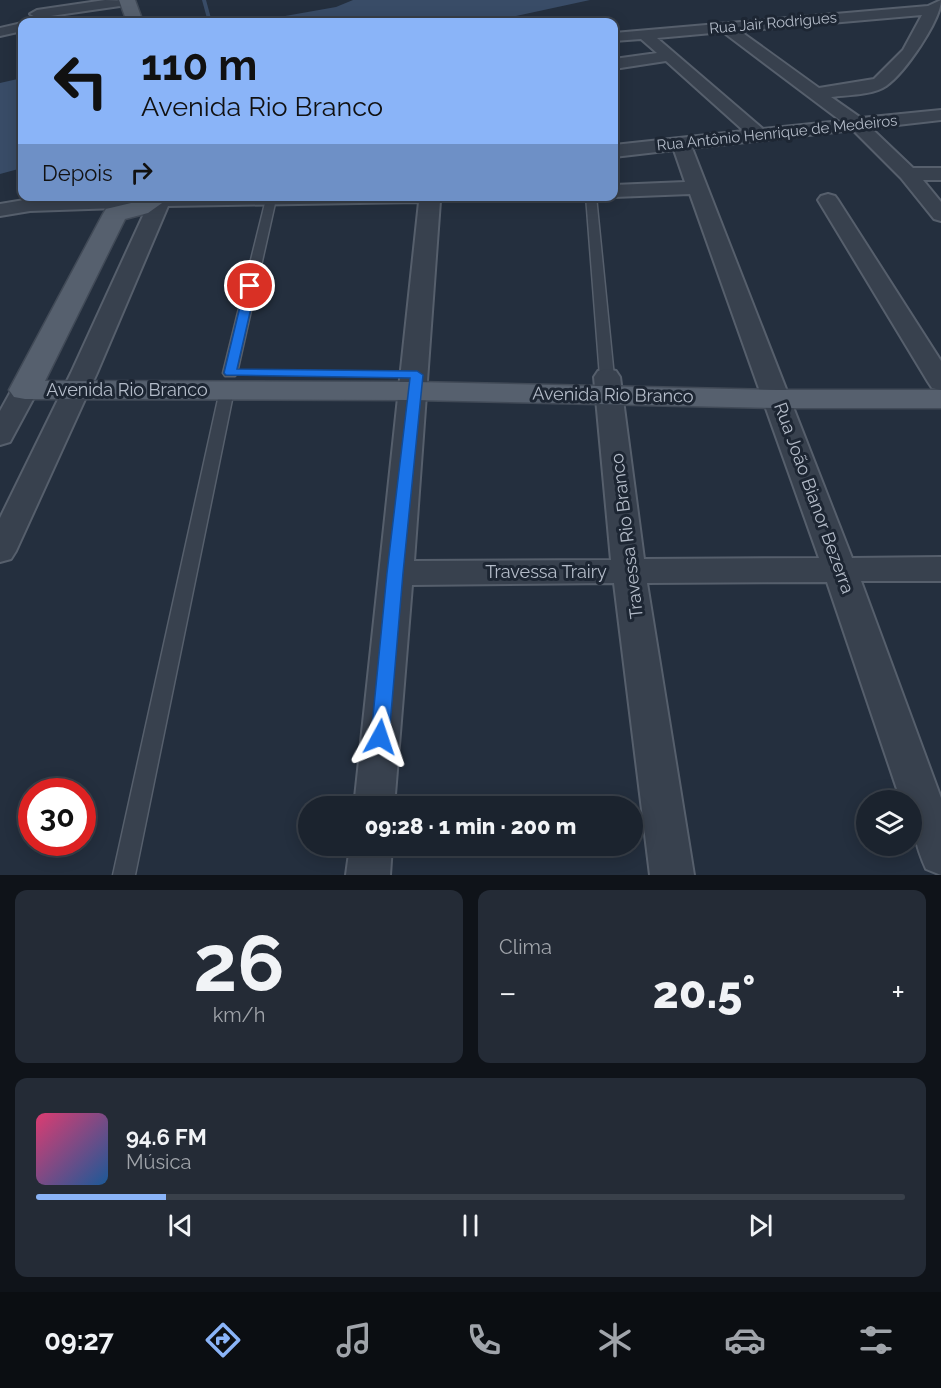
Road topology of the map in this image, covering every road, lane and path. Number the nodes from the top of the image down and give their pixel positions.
1 (28, 0) edge
2 (128, 2) edge
3 (936, 7) edge
4 (36, 18) edge
5 (134, 18) edge
6 (726, 27) junction
7 (18, 28) edge
8 (0, 32) edge
9 (644, 34) junction
10 (618, 37) edge
11 (669, 56) junction
12 (618, 63) edge
13 (817, 93) junction
14 (941, 115) edge
15 (864, 130) junction
16 (941, 132) edge
17 (759, 135) junction
18 (683, 150) junction
19 (618, 151) edge
20 (941, 174) edge
21 (914, 182) junction
22 (696, 188) junction
23 (941, 190) edge
24 (618, 191) edge
25 (828, 200) dead end
26 (109, 201) edge
27 (157, 201) edge
28 (167, 201) edge
29 (271, 201) edge
30 (431, 201) edge
31 (591, 201) edge
32 (0, 210) edge
33 (941, 214) edge
34 (30, 380) junction
35 (229, 381) junction
36 (80, 382) junction
37 (416, 383) junction
38 (609, 386) junction
39 (941, 386) edge
40 (774, 389) junction
41 (0, 436) edge
42 (0, 551) edge
43 (941, 569) edge
44 (840, 570) junction
45 (629, 571) junction
46 (395, 573) junction
47 (375, 796) edge
48 (941, 855) edge
49 (369, 856) edge
50 (124, 875) edge
51 (368, 875) edge
52 (672, 875) edge

1 - 4 street
2 - 4 street
2 - 5 main road
3 - 6 street, Rua Jair Rodrigues
3 - 13 street
6 - 9 street, Rua Jair Rodrigues
6 - 13 street
7 - 8 street
9 - 10 street, Rua Jair Rodrigues
9 - 11 street
11 - 12 street
11 - 17 street
13 - 15 street
14 - 15 street, Rua Antônio Henrique de Medeiros
15 - 16 street, Rua Antônio Henrique de Medeiros
15 - 17 street, Rua Antônio Henrique de Medeiros
15 - 18 street, Rua Antônio Henrique de Medeiros
15 - 21 street
17 - 18 street, Rua Antônio Henrique de Medeiros
18 - 19 street, Rua Antônio Henrique de Medeiros
18 - 22 street, Rua João Bianor Bezerra
20 - 21 street
21 - 23 street
21 - 33 street
22 - 24 street
22 - 40 street, Rua João Bianor Bezerra
25 - 39 street
26 - 32 street
27 - 34 main road
28 - 36 street
29 - 35 lane
30 - 37 street
31 - 38 lane, Travessa Rio Branco
34 - 36 main road, Avenida Rio Branco
34 - 41 street
35 - 36 main road, Avenida Rio Branco
35 - 37 main road, Avenida Rio Branco
35 - 50 lane
36 - 42 street
37 - 38 main road, Avenida Rio Branco
37 - 46 street
38 - 40 main road, Avenida Rio Branco
38 - 45 street, Travessa Rio Branco
39 - 40 main road, Avenida Rio Branco
40 - 44 street, Rua João Bianor Bezerra
43 - 44 street, Travessa Trairy
44 - 45 street, Travessa Trairy
44 - 48 street, Rua João Bianor Bezerra
45 - 46 street, Travessa Trairy
45 - 52 street, Travessa Rio Branco
46 - 47 street
49 - 51 street

